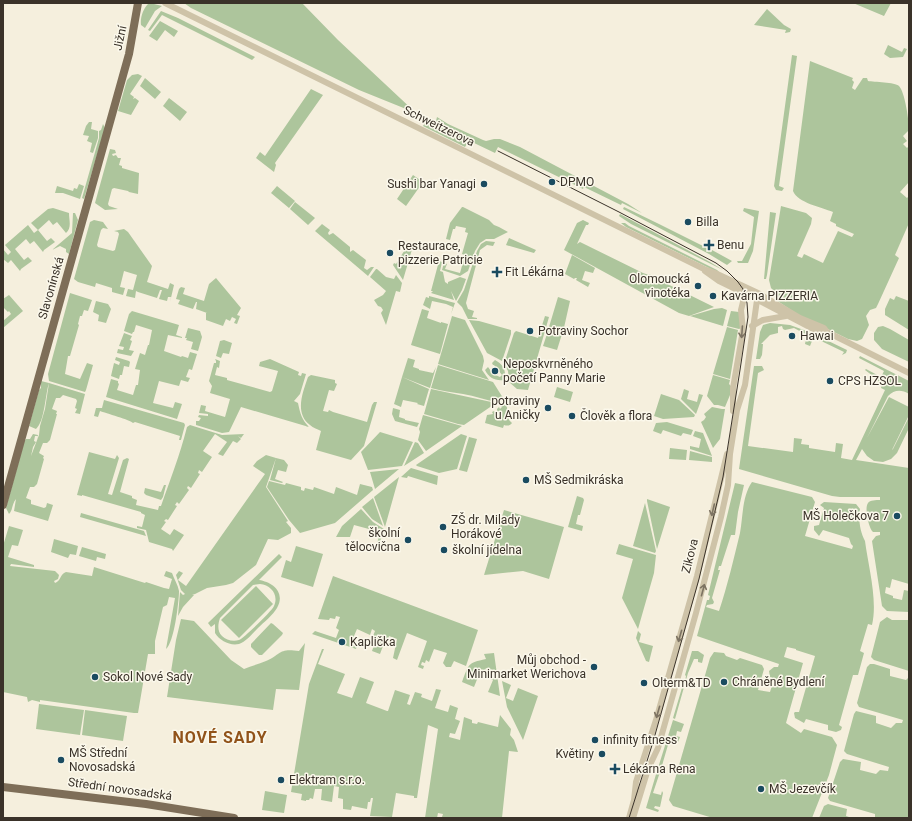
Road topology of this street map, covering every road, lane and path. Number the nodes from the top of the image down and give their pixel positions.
1 (138, 3) edge
2 (165, 3) edge
3 (122, 78) joint
4 (704, 270) junction
5 (745, 294) junction
6 (757, 296) junction
7 (786, 316) junction
8 (752, 326) junction
9 (827, 332) junction
10 (909, 373) edge
11 (3, 506) edge
12 (3, 787) edge
13 (234, 818) edge
14 (629, 818) edge
15 (633, 818) edge

1 - 3 main road, Jižní
2 - 4 street, Schweitzerova
3 - 11 main road, Slavonínská
4 - 5 street, Schweitzerova
4 - 6 street, Schweitzerova
5 - 6 street, Schweitzerova
5 -> 14 street, Zikova
6 - 7 street, Schweitzerova
6 - 8 street, Zikova
6 - 9 street, Schweitzerova
7 - 8 street
7 - 9 street, Schweitzerova
15 -> 8 street, Zikova
9 - 10 street, Schweitzerova
12 - 13 main road, Střední novosadská

